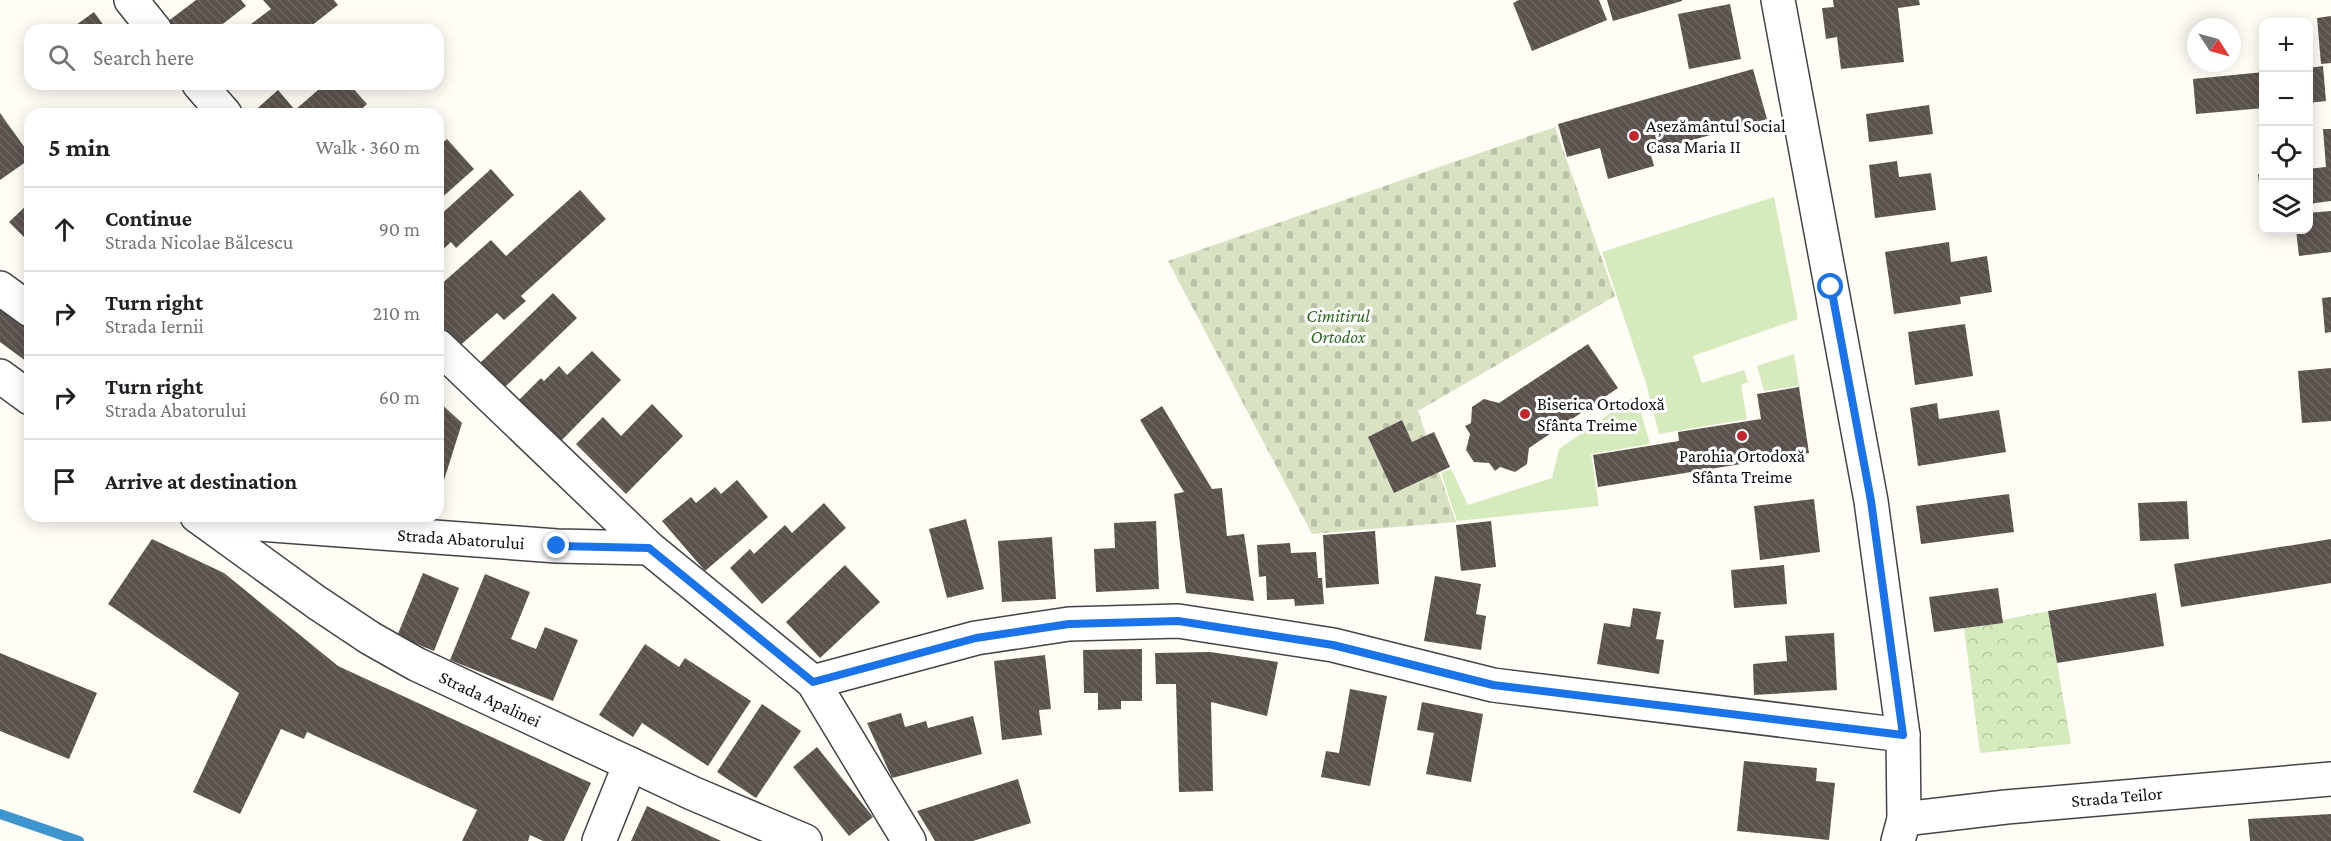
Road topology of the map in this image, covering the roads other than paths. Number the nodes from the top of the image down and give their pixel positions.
1 (131, 0) edge
2 (1778, 0) edge
3 (150, 24) edge
4 (204, 90) edge
5 (220, 108) edge
6 (0, 288) edge
7 (24, 306) edge
8 (444, 352) edge
9 (0, 376) edge
10 (24, 394) edge
11 (206, 522) edge
12 (284, 522) edge
13 (649, 548) junction
14 (813, 682) junction
15 (1903, 735) junction
16 (630, 764) junction
17 (2331, 779) edge
18 (1901, 830) edge
19 (598, 841) edge
20 (805, 841) edge
21 (909, 841) edge

1 - 3 street
2 - 15 street
4 - 5 street
6 - 7 street
8 - 13 street
9 - 10 street
11 - 16 street, Strada Apalinei
12 - 13 street, Strada Abatorului
13 - 14 street
14 - 15 street
14 - 21 street
15 - 18 street
16 - 19 street
16 - 20 street, Strada Apalinei
17 - 18 street, Strada Teilor

